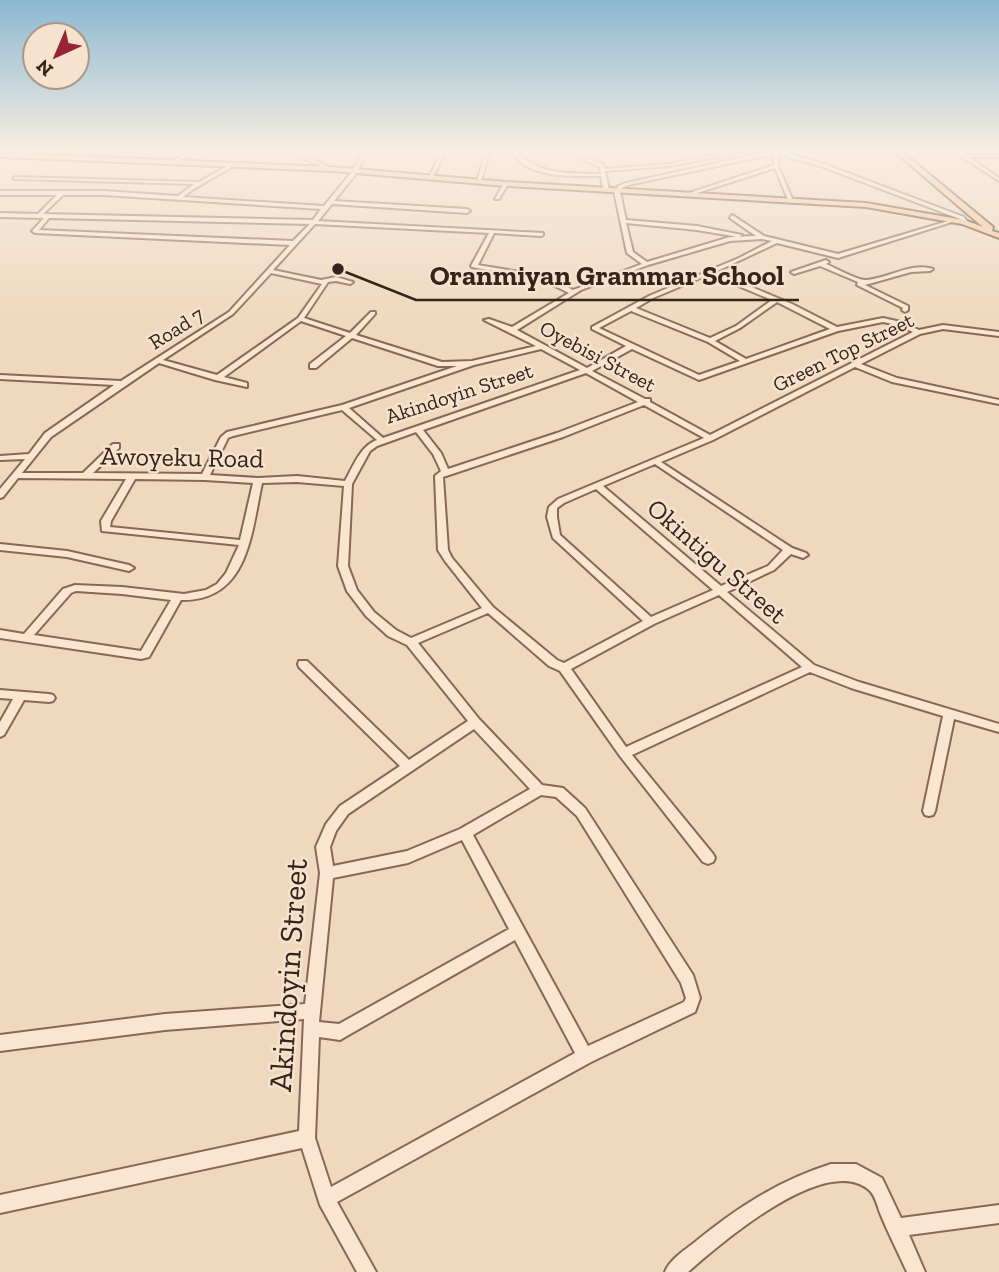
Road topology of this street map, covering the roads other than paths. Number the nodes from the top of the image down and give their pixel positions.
1 (44, 210) edge
2 (270, 210) edge
3 (322, 210) edge
4 (452, 210) edge
5 (621, 210) edge
6 (897, 210) edge
7 (937, 210) edge
8 (964, 210) edge
9 (467, 211) dead end
10 (0, 215) edge
11 (10, 216) junction
12 (46, 216) junction
13 (733, 217) dead end
14 (258, 220) junction
15 (953, 220) junction
16 (0, 221) edge
17 (622, 221) junction
18 (314, 222) junction
19 (967, 222) junction
20 (979, 224) junction
21 (492, 232) junction
22 (541, 234) dead end
23 (999, 234) edge
24 (745, 236) junction
25 (762, 237) junction
26 (776, 241) junction
27 (294, 243) junction
28 (838, 257) junction
29 (646, 264) junction
30 (821, 264) junction
31 (930, 269) dead end
32 (270, 271) junction
33 (794, 272) dead end
34 (712, 273) junction
35 (848, 278) junction
36 (323, 281) junction
37 (874, 281) junction
38 (350, 282) dead end
39 (866, 288) junction
40 (572, 292) junction
41 (776, 299) junction
42 (630, 308) junction
43 (905, 310) dead end
44 (373, 313) dead end
45 (300, 319) junction
46 (487, 320) dead end
47 (836, 329) junction
48 (512, 330) junction
49 (918, 332) junction
50 (353, 334) junction
51 (999, 334) edge
52 (710, 341) junction
53 (539, 346) junction
54 (631, 346) junction
55 (157, 360) junction
56 (745, 361) junction
57 (472, 363) junction
58 (855, 364) junction
59 (313, 366) dead end
60 (588, 370) junction
61 (0, 377) edge
62 (218, 378) junction
63 (122, 383) junction
64 (244, 385) dead end
65 (647, 401) junction
66 (999, 402) edge
67 (344, 407) junction
68 (417, 428) junction
69 (710, 438) junction
70 (382, 441) junction
71 (116, 446) dead end
72 (29, 456) junction
73 (0, 458) edge
74 (656, 461) junction
75 (445, 471) junction
76 (15, 475) junction
77 (85, 476) junction
78 (132, 476) junction
79 (205, 477) junction
80 (258, 481) junction
81 (348, 484) junction
82 (597, 486) junction
83 (0, 495) edge
84 (244, 543) junction
85 (0, 547) edge
86 (789, 550) junction
87 (803, 555) dead end
88 (129, 568) dead end
89 (720, 590) junction
90 (177, 598) junction
91 (489, 609) junction
92 (650, 622) junction
93 (0, 634) edge
94 (26, 638) junction
95 (411, 642) junction
96 (303, 664) dead end
97 (564, 668) junction
98 (810, 668) junction
99 (0, 694) edge
100 (21, 696) junction
101 (49, 698) dead end
102 (950, 712) junction
103 (475, 722) junction
104 (999, 728) edge
105 (0, 732) edge
106 (624, 753) junction
107 (409, 767) junction
108 (539, 790) junction
109 (929, 811) dead end
110 (465, 833) junction
111 (708, 858) dead end
112 (327, 873) junction
113 (517, 932) junction
114 (312, 1011) junction
115 (311, 1029) junction
116 (0, 1043) edge
117 (585, 1056) junction
118 (307, 1138) junction
119 (326, 1199) junction
120 (0, 1204) edge
121 (999, 1214) edge
122 (896, 1227) junction
123 (367, 1272) edge
124 (674, 1272) edge
125 (916, 1272) edge

1 - 12 street
2 - 14 street
3 - 18 street, Road 7
4 - 9 street
5 - 17 street
6 - 15 main road
7 - 19 street
8 - 20 main road
10 - 11 street
11 - 12 street
11 - 16 street
12 - 14 street
12 - 27 street
13 - 25 street
14 - 18 street
15 - 19 main road
15 - 28 street
17 - 24 street
17 - 29 street
18 - 21 street
18 - 27 street, Road 7
19 - 20 main road
20 - 23 main road
20 - 23 main road
21 - 22 street
21 - 40 street
24 - 25 street, Oyebisi Street
24 - 29 street, Oyebisi Street
25 - 26 street, Oyebisi Street
26 - 28 street, Oyebisi Street
26 - 34 street
27 - 32 street, Road 7
28 - 30 street
29 - 40 street, Oyebisi Street
30 - 33 street
30 - 35 street
31 - 37 street
32 - 36 street
32 - 55 street, Road 7
34 - 41 street
34 - 42 street
35 - 37 street
35 - 39 street
36 - 38 street
36 - 45 street
37 - 39 street
39 - 43 street
40 - 48 street, Oyebisi Street
41 - 47 street
41 - 52 street
42 - 52 street
42 - 54 street
44 - 50 street
45 - 50 street
45 - 62 street
46 - 48 street
47 - 49 street
47 - 56 street
48 - 53 street, Oyebisi Street
49 - 51 street, Green Top Street
49 - 58 street, Green Top Street
50 - 57 street
50 - 59 street
52 - 56 street
53 - 57 street
53 - 60 street, Oyebisi Street
54 - 56 street
54 - 60 street, Akindoyin Street
55 - 62 street
55 - 63 street, Road 7
57 - 67 street
58 - 66 street
58 - 69 street, Green Top Street
60 - 65 street, Oyebisi Street
60 - 68 street, Akindoyin Street
61 - 63 street
62 - 64 street
63 - 72 street, Road 7
65 - 69 street, Oyebisi Street
65 - 75 street
67 - 70 street, Akindoyin Street
67 - 79 street
68 - 70 street, Akindoyin Street
68 - 75 street
69 - 74 street, Green Top Street
70 - 81 street, Akindoyin Street
71 - 77 street
72 - 73 street
72 - 76 street, Road 7
74 - 82 street, Green Top Street
74 - 86 street
75 - 91 street
76 - 77 street, Awoyeku Road
76 - 83 street, Road 7
77 - 78 street, Awoyeku Road
78 - 79 street, Awoyeku Road
78 - 84 street
79 - 80 street, Awoyeku Road
80 - 81 street, Awoyeku Road
80 - 84 street
81 - 95 street, Akindoyin Street
82 - 89 street, Okintigu Street
82 - 92 street, Green Top Street
84 - 90 street
85 - 88 street
86 - 87 street
86 - 89 street
89 - 92 street
89 - 98 street, Okintigu Street
90 - 94 street
90 - 94 street
91 - 95 street
91 - 97 street
92 - 97 street
93 - 94 street
95 - 103 street, Akindoyin Street
96 - 107 street
97 - 106 street
98 - 102 street
98 - 106 street
99 - 100 street
100 - 101 street
100 - 105 street
102 - 104 street
102 - 109 street
103 - 107 street, Akindoyin Street
103 - 108 street, Akindoyin Street
106 - 111 street
107 - 112 street, Akindoyin Street
108 - 110 street
108 - 117 street
110 - 112 street
110 - 113 street
112 - 114 street, Akindoyin Street
113 - 115 street
113 - 117 street
114 - 115 street, Akindoyin Street
114 - 116 street
115 - 118 street, Akindoyin Street
117 - 119 street
118 - 119 street, Akindoyin Street
118 - 120 street
119 - 123 street, Akindoyin Street
121 - 122 street
122 - 124 street
122 - 125 street

